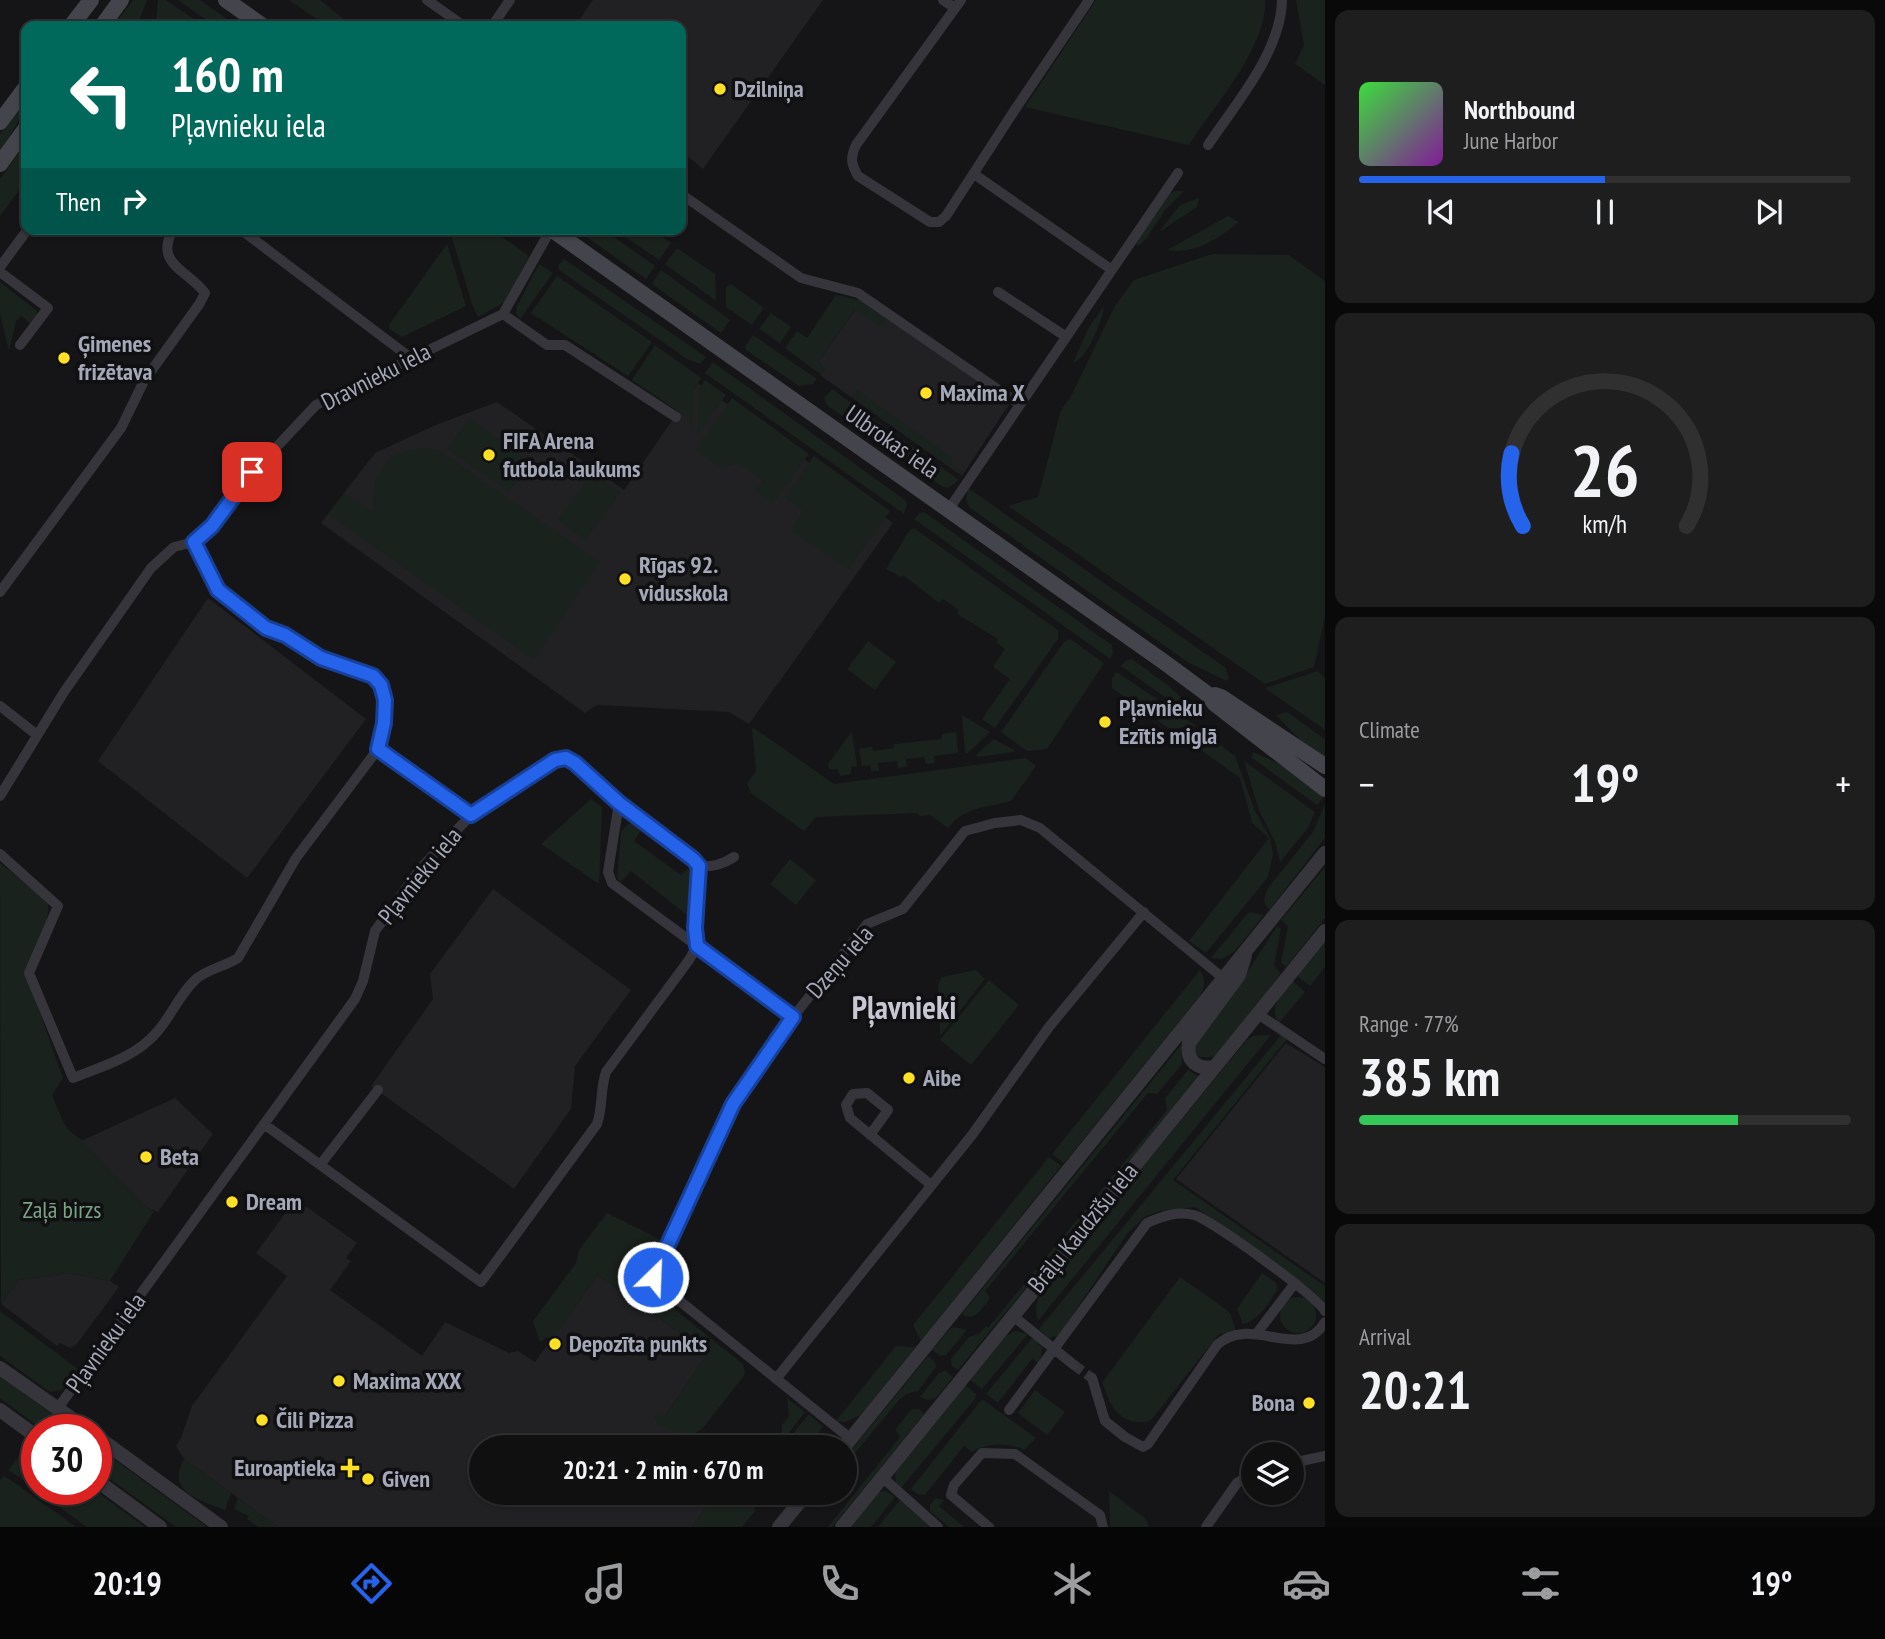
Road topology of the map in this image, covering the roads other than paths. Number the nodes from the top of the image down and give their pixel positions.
1 (91, 0) edge
2 (121, 0) edge
3 (226, 0) edge
4 (427, 0) edge
5 (510, 0) edge
6 (943, 0) edge
7 (1089, 0) edge
8 (1282, 0) edge
9 (958, 4) edge
10 (75, 21) edge
11 (106, 21) edge
12 (256, 21) edge
13 (457, 21) edge
14 (495, 21) edge
15 (21, 94) edge
16 (0, 122) edge
17 (21, 135) edge
18 (1208, 145) dead end
19 (0, 164) edge
20 (1178, 173) dead end
21 (974, 174) junction
22 (686, 198) edge
23 (24, 235) edge
24 (170, 235) edge
25 (248, 235) edge
26 (548, 235) edge
27 (560, 235) edge
28 (0, 269) edge
29 (1112, 270) junction
30 (998, 292) dead end
31 (503, 314) junction
32 (1065, 336) junction
33 (20, 345) dead end
34 (412, 359) junction
35 (1018, 404) junction
36 (676, 417) dead end
37 (949, 509) junction
38 (194, 542) junction
39 (0, 592) edge
40 (1206, 692) junction
41 (0, 706) edge
42 (37, 735) junction
43 (378, 749) junction
44 (1325, 766) edge
45 (1325, 789) edge
46 (0, 796) edge
47 (619, 803) junction
48 (471, 815) junction
49 (1325, 853) edge
50 (0, 854) edge
51 (733, 856) dead end
52 (699, 866) junction
53 (1144, 912) junction
54 (1325, 931) edge
55 (697, 946) junction
56 (1247, 948) junction
57 (1223, 978) junction
58 (1258, 1014) junction
59 (793, 1017) junction
60 (1325, 1059) edge
61 (1215, 1067) junction
62 (377, 1090) dead end
63 (264, 1124) junction
64 (870, 1135) dead end
65 (320, 1166) junction
66 (931, 1185) junction
67 (1295, 1283) junction
68 (1325, 1311) edge
69 (1013, 1316) junction
70 (1325, 1322) edge
71 (1257, 1334) junction
72 (1054, 1349) junction
73 (1074, 1365) tunnel mouth
74 (0, 1367) edge
75 (1092, 1378) tunnel mouth
76 (776, 1379) junction
77 (58, 1408) junction
78 (0, 1410) edge
79 (1009, 1410) dead end
80 (66, 1414) edge
81 (21, 1425) edge
82 (839, 1435) edge
83 (854, 1435) edge
84 (112, 1448) edge
85 (1325, 1456) edge
86 (1304, 1460) edge
87 (882, 1477) junction
88 (1241, 1480) edge
89 (112, 1492) edge
90 (797, 1505) edge
91 (160, 1527) edge
92 (221, 1527) edge
93 (779, 1527) edge
94 (842, 1527) edge
95 (938, 1527) edge
96 (989, 1527) edge
97 (1103, 1527) edge
98 (1206, 1527) edge

1 - 10 main road
2 - 11 main road
3 - 12 main road
4 - 13 street
5 - 14 street
6 - 9 street
7 - 21 street
8 - 18 street
9 - 21 street
15 - 16 main road
17 - 19 main road
20 - 29 street
21 - 29 street
22 - 35 street
23 - 28 street
24 - 39 street
25 - 34 street
26 - 31 street
27 - 37 main road, Ulbrokas iela
28 - 33 street
29 - 32 street
30 - 32 street
31 - 34 street, Dravnieku iela
31 - 36 street
32 - 35 street
34 - 38 street, Dravnieku iela
35 - 37 street
37 - 40 main road, Ulbrokas iela
38 - 42 street, Dravnieku iela
38 - 43 street
40 - 44 main road, Ulbrokas iela
40 - 45 main road, Ulbrokas iela
41 - 42 street
42 - 46 street, Dravnieku iela
43 - 48 street
43 - 50 street
47 - 48 street, Pļavnieku iela
47 - 52 street, Pļavnieku iela
47 - 55 street
48 - 63 street, Pļavnieku iela
49 - 56 street, Brāļu Kaudzīšu iela
51 - 52 street
52 - 55 street
53 - 57 street, Dzeņu iela
53 - 59 street, Dzeņu iela
53 - 66 street
54 - 58 street, Brāļu Kaudzīšu iela
55 - 59 street
55 - 65 street
56 - 57 street, Brāļu Kaudzīšu iela
56 - 61 street
57 - 83 street, Brāļu Kaudzīšu iela
58 - 60 street
58 - 61 street, Brāļu Kaudzīšu iela
59 - 76 street, Dzeņu iela
61 - 69 street, Brāļu Kaudzīšu iela
62 - 65 street
63 - 65 street
63 - 77 street, Pļavnieku iela
64 - 66 street
66 - 76 street
67 - 68 street
67 - 71 street
67 - 72 street
69 - 72 street
69 - 87 street, Brāļu Kaudzīšu iela
70 - 71 street
71 - 75 street
72 - 73 street
72 - 79 street
74 - 77 street
76 - 82 street, Dzeņu iela
77 - 80 street
78 - 81 street
84 - 92 street
85 - 86 street
87 - 94 street, Brāļu Kaudzīšu iela
87 - 95 street
88 - 98 street
89 - 91 street
90 - 93 street
96 - 97 street

